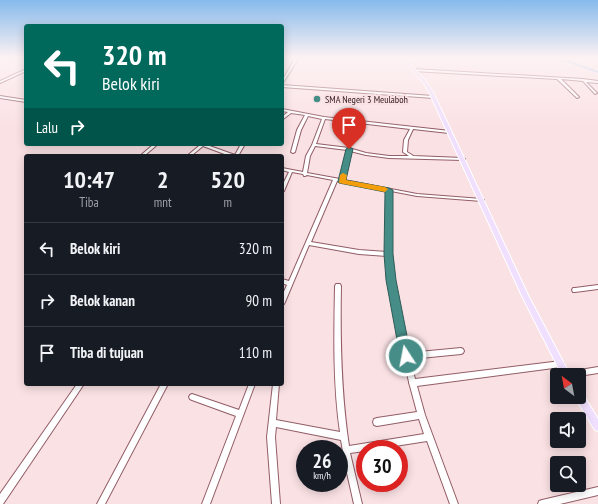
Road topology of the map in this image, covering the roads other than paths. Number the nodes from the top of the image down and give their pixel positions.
1 (583, 80) edge
2 (424, 81) edge
3 (561, 81) edge
4 (587, 81) edge
5 (598, 82) edge
6 (284, 85) edge
7 (596, 93) dead end
8 (0, 97) edge
9 (433, 97) junction
10 (577, 97) dead end
11 (24, 101) edge
12 (284, 110) edge
13 (290, 112) junction
14 (307, 115) junction
15 (284, 117) edge
16 (324, 118) junction
17 (412, 128) junction
18 (449, 132) junction
19 (154, 146) edge
20 (199, 146) edge
21 (207, 146) edge
22 (314, 146) junction
23 (349, 149) junction
24 (293, 152) dead end
25 (144, 154) edge
26 (192, 154) edge
27 (229, 154) edge
28 (414, 157) junction
29 (463, 159) junction
30 (284, 169) edge
31 (291, 171) junction
32 (305, 175) junction
33 (335, 180) junction
34 (342, 181) junction
35 (284, 187) edge
36 (389, 190) junction
37 (482, 200) junction
38 (307, 243) junction
39 (389, 254) junction
40 (284, 282) edge
41 (289, 283) junction
42 (338, 286) dead end
43 (598, 287) edge
44 (575, 290) dead end
45 (284, 297) edge
46 (461, 351) dead end
47 (406, 356) junction
48 (561, 364) junction
49 (563, 368) edge
50 (598, 370) edge
51 (586, 372) edge
52 (412, 383) junction
53 (80, 386) edge
54 (164, 386) edge
55 (251, 386) edge
56 (276, 386) edge
57 (192, 398) dead end
58 (584, 404) edge
59 (241, 414) junction
60 (421, 415) junction
61 (377, 422) dead end
62 (272, 424) junction
63 (598, 427) edge
64 (344, 437) junction
65 (429, 437) junction
66 (344, 440) edge
67 (348, 450) edge
68 (348, 459) edge
69 (598, 491) edge
70 (0, 501) edge
71 (102, 504) edge
72 (206, 504) edge
73 (276, 504) edge
74 (358, 504) edge
75 (454, 504) edge
76 (542, 504) edge

1 - 7 street
2 - 9 main road
3 - 10 street
4 - 5 street
6 - 9 street
8 - 11 street
9 - 18 main road
12 - 13 street
13 - 14 street
13 - 15 street
14 - 16 street
14 - 24 street
16 - 17 street
16 - 22 street
17 - 18 street
17 - 28 street
18 - 29 main road
19 - 25 street
20 - 26 street
21 - 27 street
22 - 23 street
22 - 32 street
23 - 28 street
23 - 34 street
28 - 29 street
29 - 37 main road
30 - 31 street
31 - 32 street
31 - 35 street
32 - 33 street
33 - 34 street
33 - 38 street
34 - 36 street
36 - 37 street
36 - 39 street
37 - 48 main road
38 - 39 street
38 - 41 street
39 - 47 street
40 - 41 street
41 - 45 street
42 - 64 street
43 - 44 street
46 - 47 street
47 - 52 street
48 - 49 main road
48 - 52 street
50 - 51 street
52 - 60 street
53 - 70 street
54 - 71 street
55 - 59 street
56 - 62 street
57 - 59 street
58 - 63 main road
59 - 72 street
60 - 61 street
60 - 65 street
62 - 64 street
62 - 73 street
64 - 66 street
65 - 67 street
65 - 75 street
68 - 74 street
69 - 76 street

